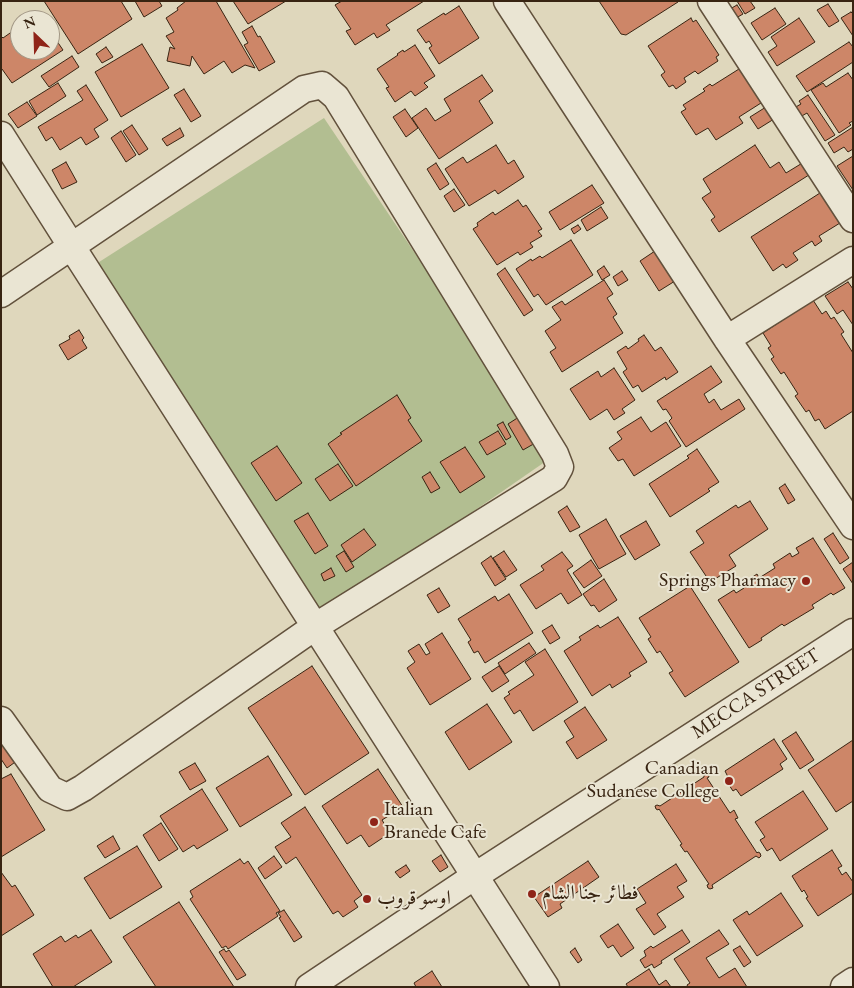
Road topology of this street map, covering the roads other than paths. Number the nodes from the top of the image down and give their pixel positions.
1 (507, 1) edge
2 (711, 1) edge
3 (1, 135) edge
4 (853, 219) edge
5 (72, 247) junction
6 (853, 260) edge
7 (1, 294) edge
8 (727, 339) junction
9 (853, 526) edge
10 (316, 626) junction
11 (853, 632) edge
12 (1, 720) edge
13 (475, 876) junction
14 (853, 981) edge
15 (309, 987) edge
16 (546, 987) edge
17 (844, 987) edge

1 - 8 street
2 - 4 street
3 - 5 street
5 - 7 street
5 - 10 street
5 - 10 street
6 - 8 street
8 - 9 street
10 - 12 street
10 - 13 street
11 - 13 street, MECCA STREET
13 - 15 street, MECCA STREET
13 - 16 street
14 - 17 street

